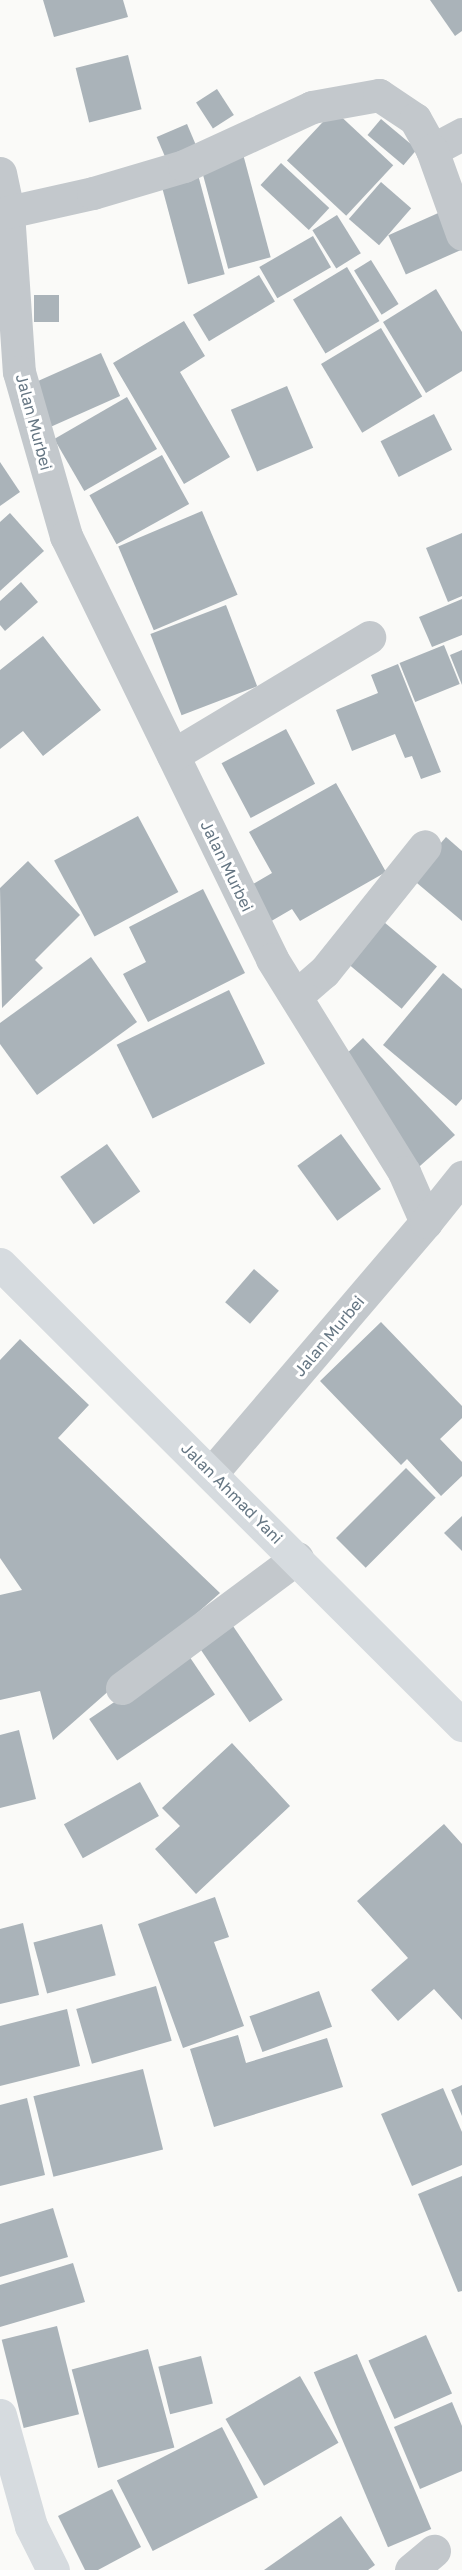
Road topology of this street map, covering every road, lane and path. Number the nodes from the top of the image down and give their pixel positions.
1 (462, 134) edge
2 (432, 150) junction
3 (0, 173) edge
4 (8, 212) junction
5 (462, 234) edge
6 (369, 637) dead end
7 (173, 755) junction
8 (425, 846) dead end
9 (297, 996) junction
10 (462, 1177) edge
11 (426, 1222) junction
12 (0, 1264) edge
13 (212, 1473) junction
14 (297, 1558) junction
15 (122, 1688) dead end
16 (462, 1725) edge
17 (0, 2415) edge
18 (53, 2570) edge

1 - 2 street
2 - 4 street
2 - 5 street
3 - 4 street, Jalan Murbei
4 - 7 street, Jalan Murbei
6 - 7 street
7 - 9 street, Jalan Murbei
8 - 9 street
9 - 11 street, Jalan Murbei
10 - 11 street
11 - 13 street, Jalan Murbei
12 - 13 main road, Jalan Ahmad Yani
13 - 14 main road, Jalan Ahmad Yani
14 - 15 street
14 - 16 main road, Jalan Ahmad Yani
17 - 18 main road

